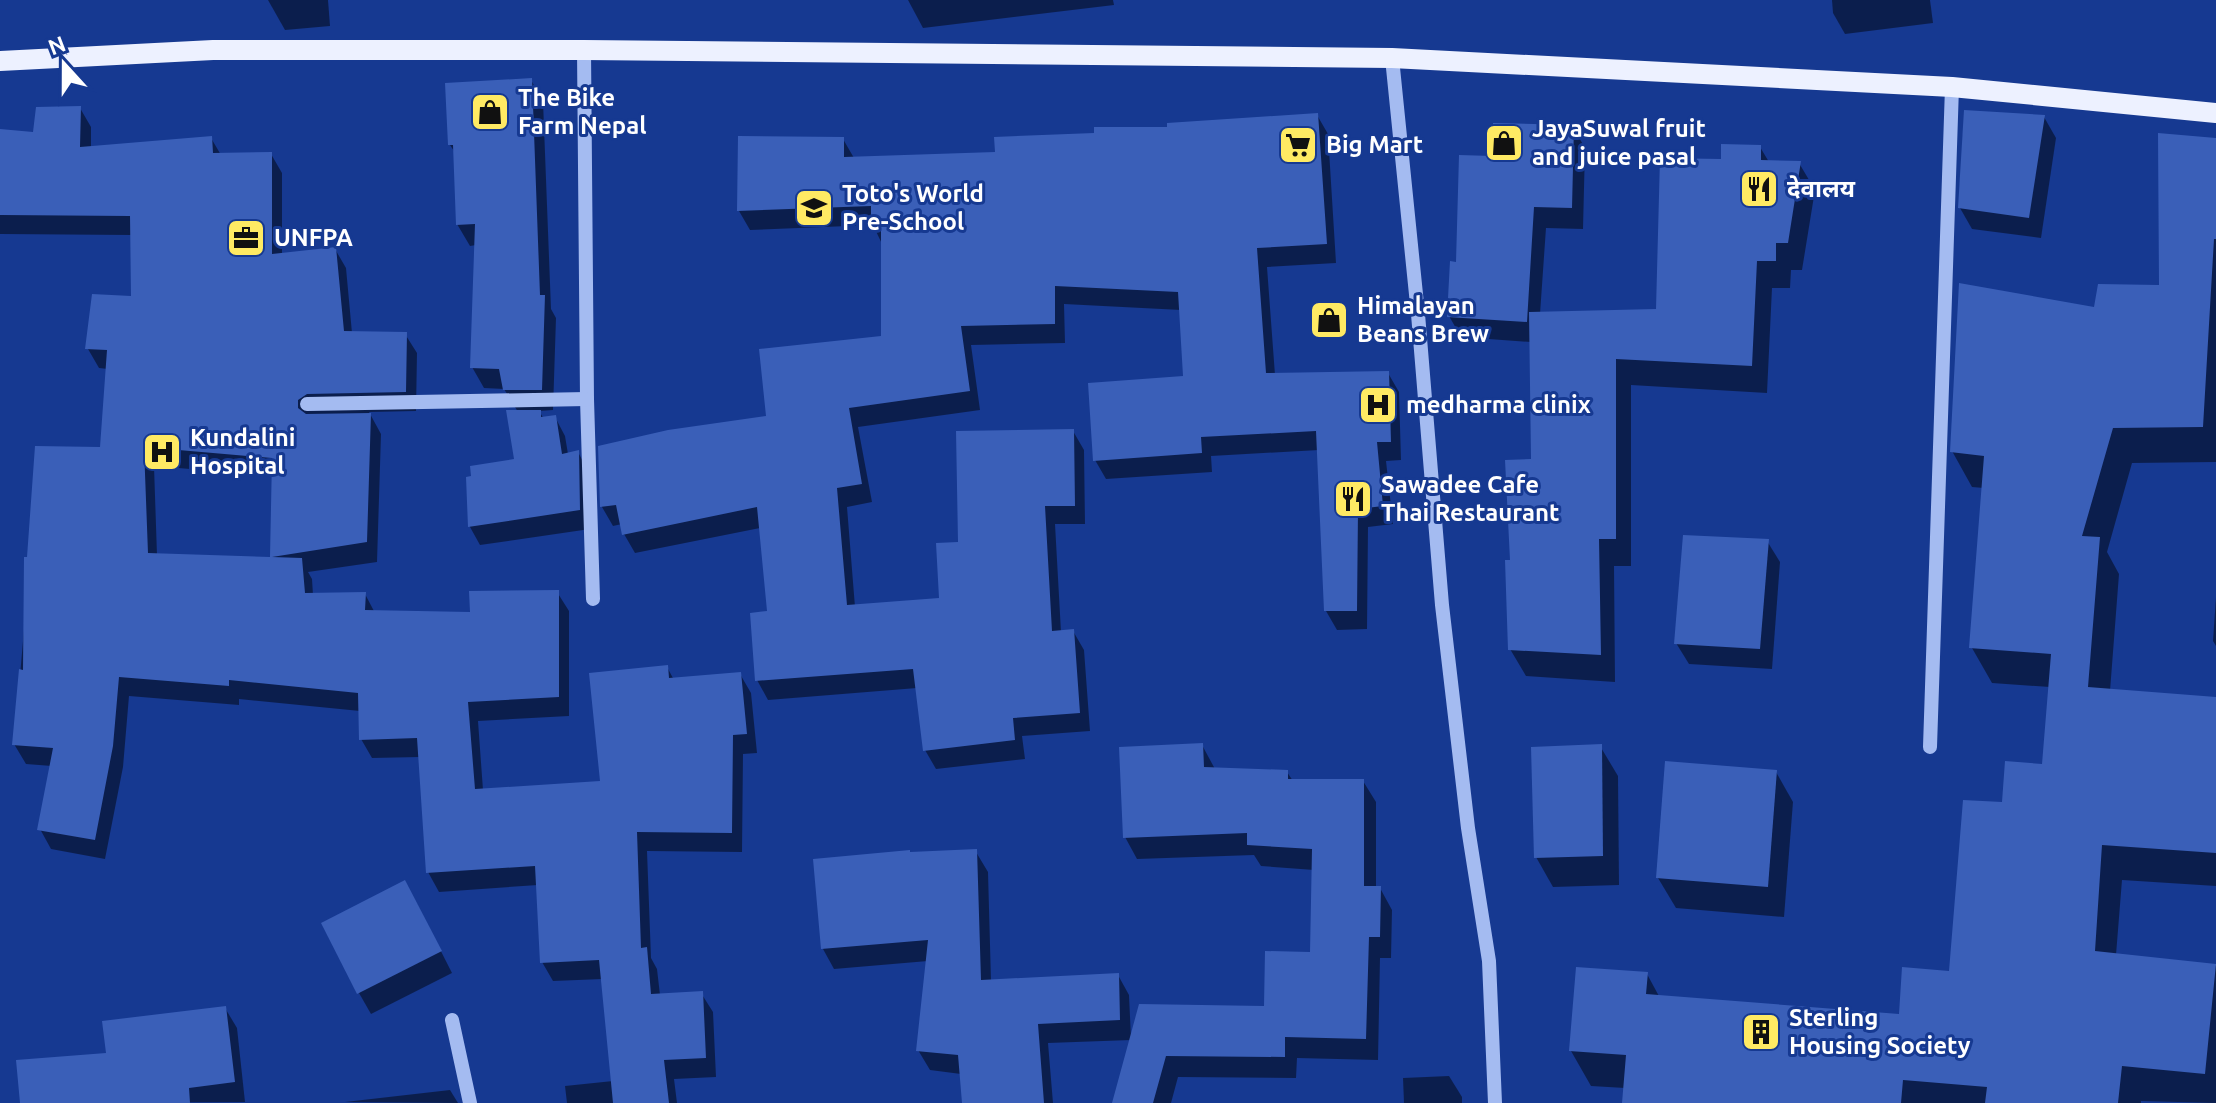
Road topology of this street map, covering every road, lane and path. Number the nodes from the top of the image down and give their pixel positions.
1 (584, 50) junction
2 (1392, 58) junction
3 (0, 61) edge
4 (1952, 87) junction
5 (2216, 113) edge
6 (587, 399) junction
7 (307, 404) dead end
8 (593, 599) dead end
9 (1930, 747) dead end
10 (452, 1020) dead end
11 (470, 1103) edge
12 (1495, 1103) edge

1 - 2 main road
1 - 3 main road
1 - 6 street
2 - 4 main road
2 - 12 street
4 - 5 main road
4 - 9 street
6 - 7 street
6 - 8 street
10 - 11 street

